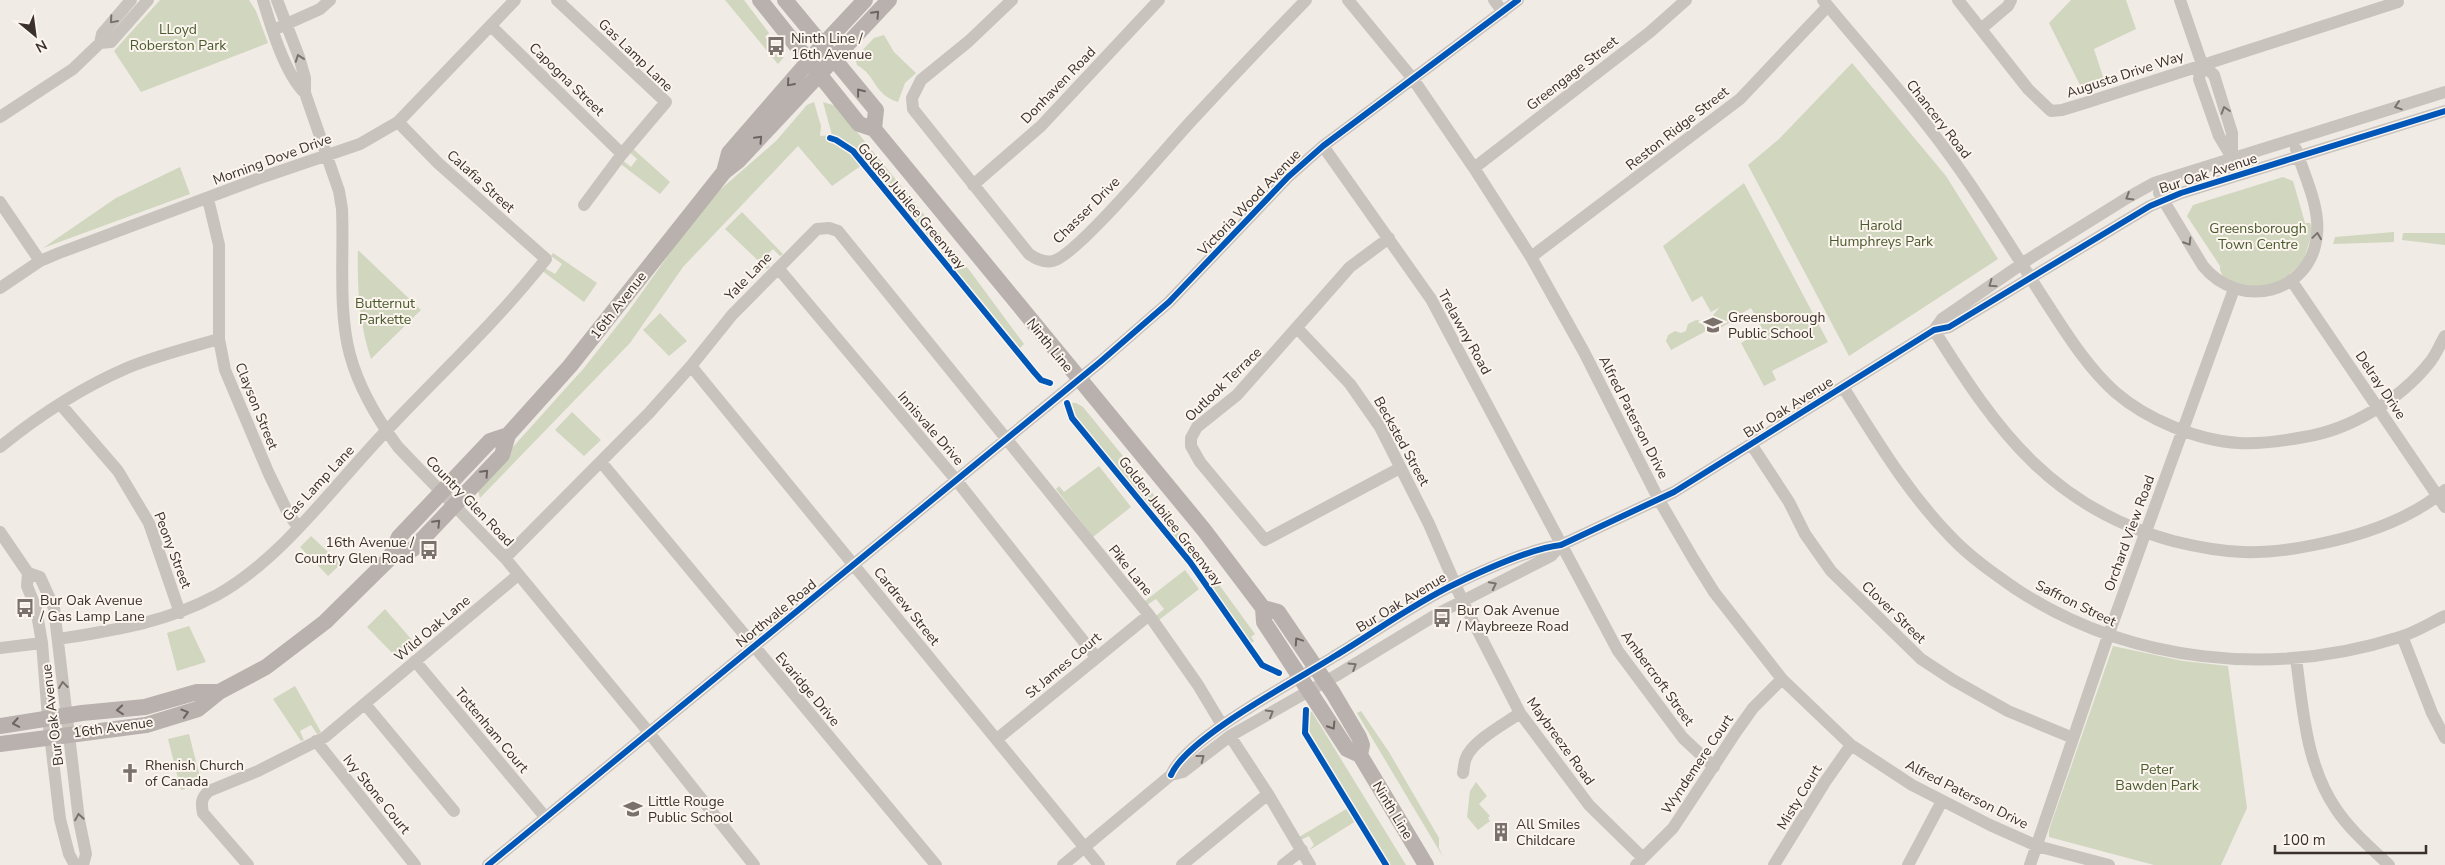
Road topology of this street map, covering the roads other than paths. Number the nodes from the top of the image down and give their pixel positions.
1 (131, 0) edge
2 (148, 0) edge
3 (262, 0) edge
4 (278, 0) edge
5 (330, 0) edge
6 (515, 0) edge
7 (557, 0) edge
8 (760, 0) edge
9 (785, 0) edge
10 (865, 0) edge
11 (889, 0) edge
12 (1012, 0) edge
13 (1159, 0) edge
14 (1306, 0) edge
15 (1348, 0) edge
16 (1494, 0) edge
17 (1518, 0) edge
18 (1686, 0) edge
19 (1958, 0) edge
20 (2011, 0) edge
21 (2180, 0) edge
22 (2398, 2) dead end
23 (1826, 3) edge
24 (1503, 12) junction
25 (287, 24) junction
26 (492, 26) junction
27 (1982, 28) junction
28 (274, 31) junction
29 (100, 43) junction
30 (822, 46) junction
31 (833, 59) junction
32 (809, 61) junction
33 (2202, 64) junction
34 (819, 75) junction
35 (1413, 79) junction
36 (306, 93) junction
37 (2442, 93) edge
38 (2445, 112) edge
39 (0, 117) edge
40 (398, 122) junction
41 (874, 129) junction
42 (2293, 139) junction
43 (1323, 146) junction
44 (327, 154) junction
45 (622, 154) junction
46 (2298, 157) junction
47 (2232, 158) junction
48 (1474, 168) junction
49 (724, 172) junction
50 (2238, 176) junction
51 (2154, 183) junction
52 (973, 185) junction
53 (208, 199) junction
54 (2163, 200) junction
55 (0, 202) edge
56 (584, 205) dead end
57 (1389, 238) junction
58 (1531, 257) junction
59 (546, 259) joint
60 (40, 262) junction
61 (2022, 264) junction
62 (778, 268) junction
63 (2030, 278) junction
64 (2291, 280) junction
65 (0, 288) edge
66 (2234, 289) junction
67 (1298, 329) junction
68 (1934, 330) junction
69 (2445, 336) edge
70 (218, 339) junction
71 (691, 366) junction
72 (1079, 379) junction
73 (1842, 387) junction
74 (61, 405) junction
75 (2378, 406) junction
76 (2182, 430) junction
77 (386, 431) junction
78 (508, 435) junction
79 (1007, 440) junction
80 (1751, 444) junction
81 (0, 447) edge
82 (601, 462) junction
83 (1400, 468) junction
84 (957, 481) junction
85 (441, 492) junction
86 (2441, 493) edge
87 (1659, 500) junction
88 (454, 506) junction
89 (2445, 507) edge
90 (298, 527) junction
91 (0, 532) edge
92 (2145, 533) junction
93 (1561, 545) junction
94 (390, 558) junction
95 (505, 558) junction
96 (854, 565) junction
97 (28, 573) junction
98 (518, 575) junction
99 (1454, 584) junction
100 (1462, 600) junction
101 (1263, 608) junction
102 (180, 613) junction
103 (1149, 614) junction
104 (2445, 616) edge
105 (2108, 636) junction
106 (2402, 636) junction
107 (58, 639) junction
108 (42, 643) junction
109 (0, 648) edge
110 (754, 648) junction
111 (1096, 657) junction
112 (2296, 658) junction
113 (415, 661) junction
114 (1316, 667) junction
115 (1301, 676) junction
116 (1782, 679) junction
117 (1326, 681) junction
118 (1310, 690) junction
119 (219, 692) junction
120 (366, 704) junction
121 (1520, 713) junction
122 (68, 716) junction
123 (48, 718) junction
124 (1222, 725) junction
125 (0, 726) edge
126 (69, 734) junction
127 (650, 734) junction
128 (1230, 736) junction
129 (51, 737) junction
130 (2073, 738) junction
131 (2445, 738) edge
132 (997, 739) junction
133 (316, 742) junction
134 (0, 744) edge
135 (1850, 745) junction
136 (1360, 755) junction
137 (1714, 767) junction
138 (1463, 773) dead end
139 (1171, 775) junction
140 (1268, 794) junction
141 (1942, 801) junction
142 (454, 811) dead end
143 (546, 818) junction
144 (2038, 846) junction
145 (1085, 847) junction
146 (1302, 850) junction
147 (1640, 861) edge
148 (75, 865) edge
149 (84, 865) edge
150 (248, 865) edge
151 (415, 865) edge
152 (488, 865) edge
153 (754, 865) edge
154 (936, 865) edge
155 (1063, 865) edge
156 (1100, 865) edge
157 (1182, 865) edge
158 (1283, 865) edge
159 (1310, 865) edge
160 (1426, 865) edge
161 (1774, 865) edge
162 (1908, 865) edge
163 (2030, 865) edge
164 (2109, 865) edge
165 (2389, 865) edge

1 -> 29 street
2 - 29 street
3 - 28 street, Country Glen Road
4 - 25 street, Country Glen Road
5 - 25 street
6 - 26 street, Morning Dove Drive
7 - 45 street, Gas Lamp Lane
8 - 32 main road, Ninth Line
9 - 30 main road
10 - 30 main road, 16th Avenue
31 -> 11 main road, 16th Avenue
12 - 52 street, Chasser Drive
13 - 52 street, Donhaven Road
14 - 52 street, Chasser Drive
15 - 35 street, Alfred Paterson Drive
16 - 24 street
17 - 24 street, Victoria Wood Avenue
18 - 48 street, Greengage Street
19 - 27 street, Augusta Drive Way
20 - 27 street
21 - 33 street
22 - 33 street
23 - 58 street, Reston Ridge Street
23 - 61 street, Chancery Road
24 - 35 street, Victoria Wood Avenue
25 - 28 street
36 -> 25 street, Country Glen Road
26 - 40 street, Morning Dove Drive
26 - 45 street, Capogna Street
27 - 33 street, Augusta Drive Way
28 - 36 street, Country Glen Road
29 - 39 street
30 - 31 main road
30 - 32 main road, 16th Avenue
31 - 34 main road, 16th Avenue
41 -> 31 main road
32 - 34 main road, Ninth Line
32 -> 49 main road, 16th Avenue
33 - 47 street
34 - 41 main road, Ninth Line
49 -> 34 main road, 16th Avenue
35 - 43 street, Victoria Wood Avenue
35 - 48 street, Alfred Paterson Drive
36 - 44 street, Country Glen Road
37 - 38 street
37 -> 42 street, Bur Oak Avenue
38 - 46 street, Bur Oak Avenue
40 - 44 street, Morning Dove Drive
40 - 59 street, Calafia Street
41 - 72 main road, Ninth Line
42 - 46 street
42 - 47 street, Bur Oak Avenue
43 - 57 street, Trelawny Road
43 - 72 street, Victoria Wood Avenue
44 - 53 street, Morning Dove Drive
44 - 77 street, Country Glen Road
45 - 56 street, Gas Lamp Lane
46 - 50 street, Bur Oak Avenue
64 -> 46 street
47 - 50 street
47 - 51 street, Bur Oak Avenue
48 - 58 street, Alfred Paterson Drive
49 - 78 main road, 16th Avenue
50 - 54 street, Bur Oak Avenue
51 - 54 street
51 -> 61 street, Bur Oak Avenue
53 - 60 street, Morning Dove Drive
53 - 70 street, Clayson Street
54 - 63 street, Bur Oak Avenue
54 -> 66 street
55 - 60 street
57 - 67 street, Outlook Terrace
57 - 93 street, Trelawny Road
58 - 87 street, Alfred Paterson Drive
59 - 77 street, Gas Lamp Lane
60 - 65 street, Morning Dove Drive
61 - 63 street, Chancery Road
61 -> 68 street, Bur Oak Avenue
62 - 71 street, Yale Lane
62 - 79 street, Yale Lane
62 - 84 street, Innisvale Drive
63 - 68 street, Bur Oak Avenue
63 - 76 street, Chancery Road
64 - 66 street
64 - 75 street, Delray Drive
66 - 76 street, Orchard View Road
67 - 83 street, Becksted Street
67 - 83 street, Outlook Terrace
68 - 73 street, Bur Oak Avenue
68 - 92 street
69 - 75 street, Chancery Road
70 - 74 street
70 - 90 street, Clayson Street
71 - 82 street, Yale Lane
71 - 96 street, Cardrew Street
72 - 79 street, Northvale Road
72 - 101 main road, Ninth Line
73 - 80 street, Bur Oak Avenue
73 - 105 street, Saffron Street
74 - 81 street
74 - 102 street, Peony Street
75 - 76 street, Chancery Road
75 - 86 street, Delray Drive
76 - 92 street, Orchard View Road
77 - 85 street, Country Glen Road
77 - 90 street, Gas Lamp Lane
78 - 85 main road, 16th Avenue
88 -> 78 main road, 16th Avenue
79 - 84 street, Northvale Road
79 - 103 street, Pike Lane
80 - 87 street, Bur Oak Avenue
80 - 130 street, Clover Street
82 - 95 street, Yale Lane
82 - 110 street, Evaridge Drive
83 - 99 street, Becksted Street
84 - 96 street, Northvale Road
84 - 111 street, Innisvale Drive
85 - 88 street, Country Glen Road
85 - 94 main road, 16th Avenue
86 - 89 street, Delray Drive
86 - 92 street
87 - 93 street, Bur Oak Avenue
87 - 116 street, Alfred Paterson Drive
94 -> 88 main road, 16th Avenue
88 - 95 street, Country Glen Road
90 - 102 street, Gas Lamp Lane
91 - 97 street, Bur Oak Avenue
92 - 105 street, Orchard View Road
93 - 99 street, Bur Oak Avenue
100 -> 93 street, Bur Oak Avenue
93 - 137 street, Ambercroft Street
94 - 119 main road, 16th Avenue
95 - 98 street, Country Glen Road
96 - 110 street, Northvale Road
96 - 132 street, Cardrew Street
97 - 107 street, Bur Oak Avenue
97 - 108 street, Bur Oak Avenue
98 - 113 street, Wild Oak Lane
98 - 127 street, Country Glen Road
99 - 100 street, Bur Oak Avenue
99 - 114 street, Bur Oak Avenue
117 -> 100 street, Bur Oak Avenue
100 - 121 street, Maybreeze Road
114 -> 101 main road, Ninth Line
101 - 115 main road, Ninth Line
102 - 107 street, Gas Lamp Lane
103 - 111 street, St James Court
103 - 124 street, Pike Lane
104 - 106 street, Saffron Street
105 - 112 street, Saffron Street
105 - 130 street, Orchard View Road
106 - 112 street, Saffron Street
106 - 131 street
122 -> 107 street, Bur Oak Avenue
108 - 109 street
108 - 123 street, Bur Oak Avenue
110 - 127 street, Northvale Road
110 - 154 street, Evaridge Drive
111 - 132 street, St James Court
112 - 165 street
113 - 120 street, Wild Oak Lane
113 - 143 street, Tottenham Court
114 - 115 street, Bur Oak Avenue
114 - 117 main road, Ninth Line
115 - 118 main road, Ninth Line
115 - 124 street, Bur Oak Avenue
116 - 135 street, Alfred Paterson Drive
116 - 137 street, Wyndemere Court
117 - 118 street, Bur Oak Avenue
117 - 136 main road, Ninth Line
128 -> 118 street, Bur Oak Avenue
118 -> 136 main road, Ninth Line
119 -> 122 main road, 16th Avenue
126 -> 119 main road, 16th Avenue
120 - 133 street, Wild Oak Lane
120 - 142 street
121 - 138 street
121 - 147 street, Maybreeze Road
122 - 123 main road, 16th Avenue
122 - 126 street, Bur Oak Avenue
123 -> 125 main road, 16th Avenue
123 - 129 street, Bur Oak Avenue
124 - 139 street, Bur Oak Avenue
126 - 129 main road, 16th Avenue
149 -> 126 street, Bur Oak Avenue
127 - 143 street, Northvale Road
127 - 153 street, Country Glen Road
139 -> 128 street, Bur Oak Avenue
128 - 140 street
129 - 134 main road, 16th Avenue
129 - 148 street, Bur Oak Avenue
130 - 144 street, Orchard View Road
132 - 145 street, Cardrew Street
133 - 150 street, Wild Oak Lane
133 - 151 street, Ivy Stone Court
135 - 141 street, Alfred Paterson Drive
135 - 161 street, Misty Court
136 - 160 main road, Ninth Line
137 - 147 street, Wyndemere Court
139 - 145 street, Bur Oak Avenue
140 - 146 street
140 - 157 street
141 - 144 street, Alfred Paterson Drive
141 - 162 street
143 - 152 street, Northvale Road
144 - 163 street, Orchard View Road
144 - 164 street, Alfred Paterson Drive
145 - 155 street, Bur Oak Avenue
145 - 156 street, Cardrew Street
146 - 158 street
146 - 159 street

